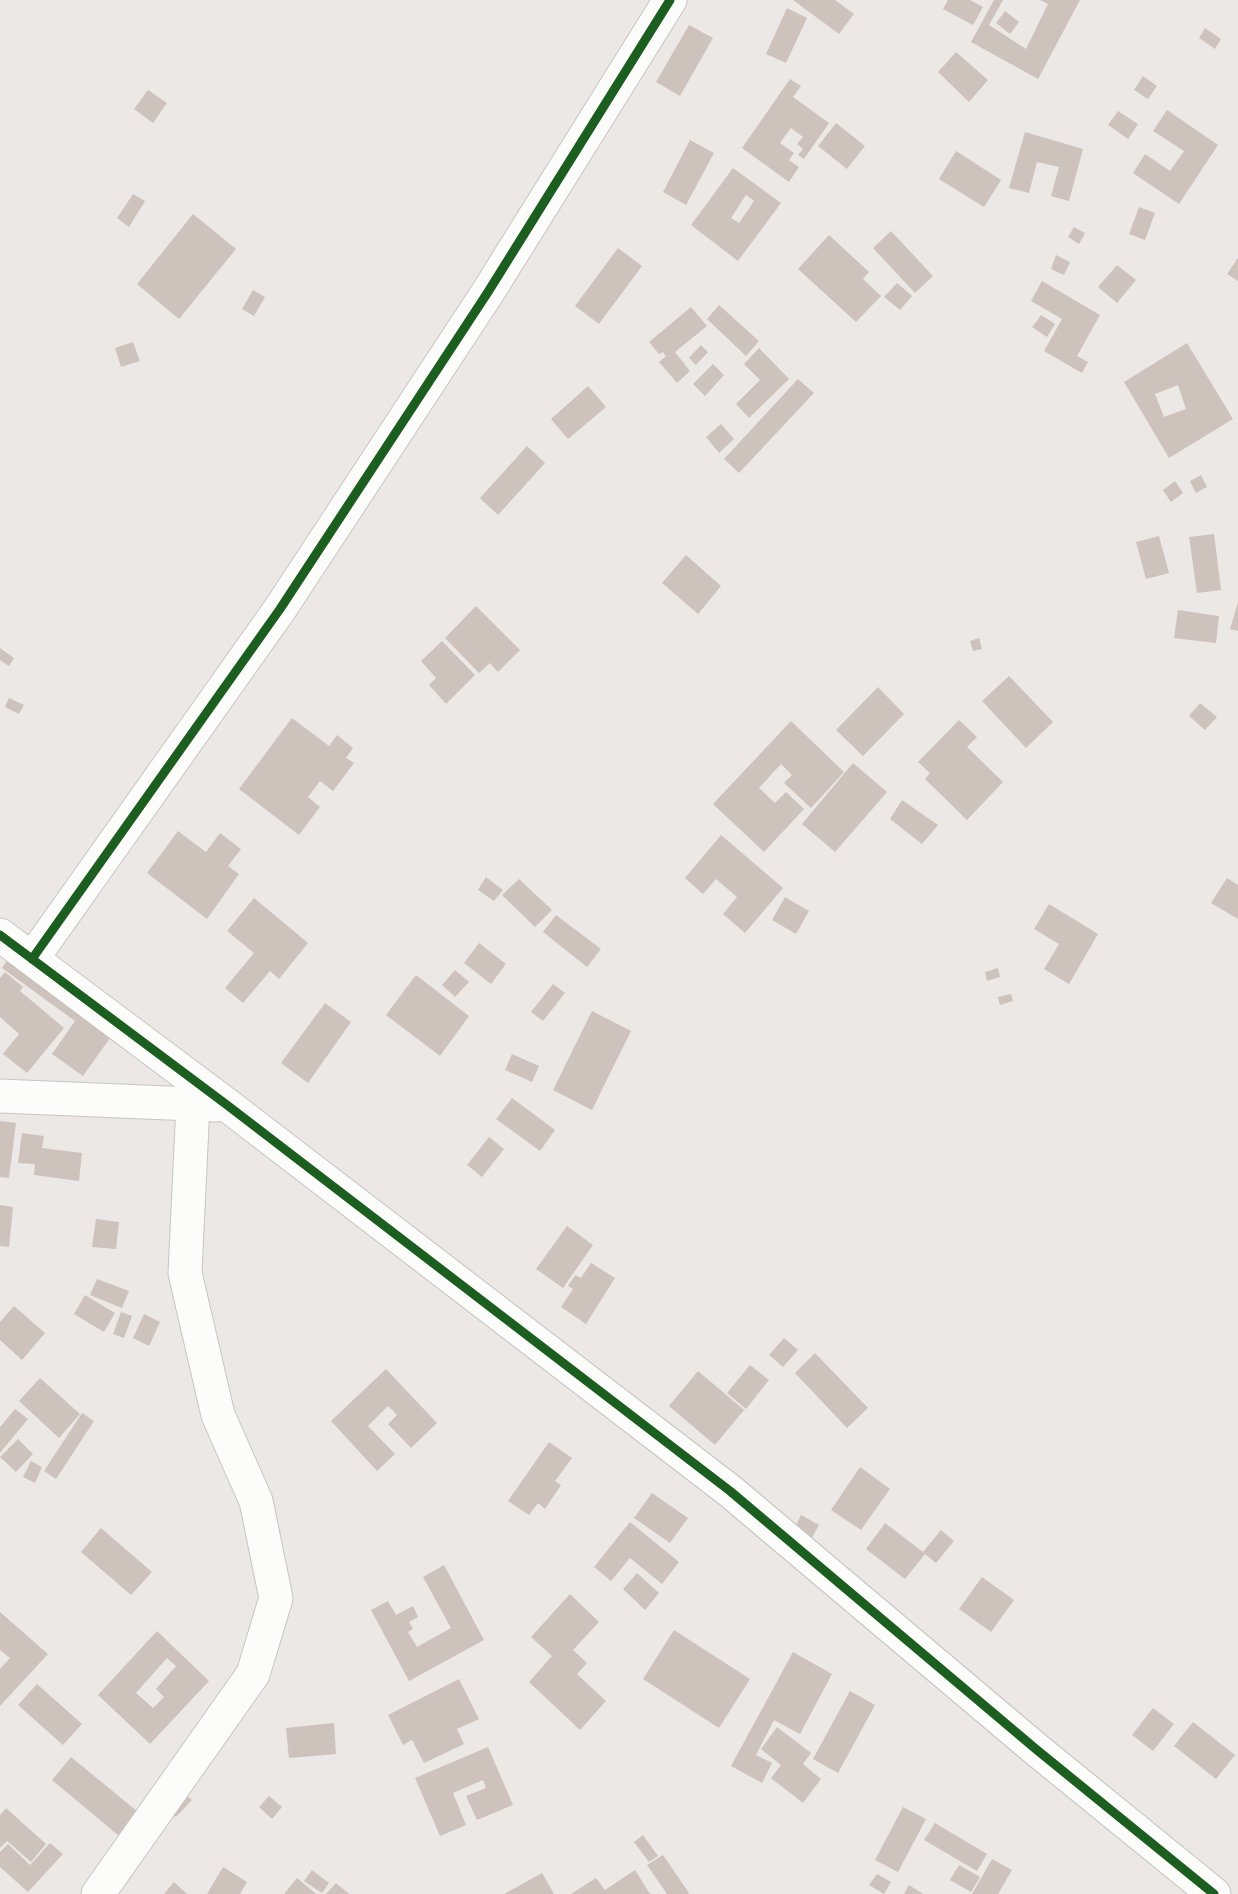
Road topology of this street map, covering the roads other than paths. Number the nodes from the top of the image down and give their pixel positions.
1 (670, 0) edge
2 (0, 935) edge
3 (32, 959) junction
4 (0, 1096) edge
5 (194, 1104) junction
6 (227, 1105) junction
7 (98, 1894) edge
8 (1214, 1894) edge

1 - 3 street
2 - 3 street
3 - 6 street
4 - 5 street
5 - 6 street
5 - 7 street
6 - 8 street

